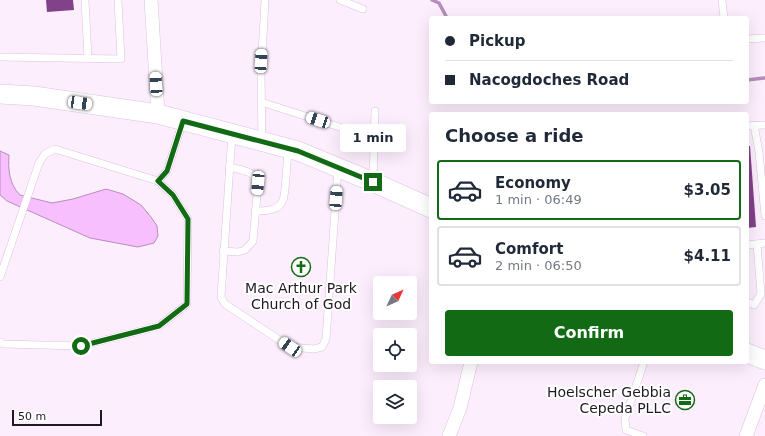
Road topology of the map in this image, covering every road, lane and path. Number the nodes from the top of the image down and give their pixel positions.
1 (85, 0) edge
2 (118, 0) edge
3 (151, 0) edge
4 (265, 0) edge
5 (340, 0) edge
6 (722, 0) edge
7 (363, 9) dead end
8 (724, 16) edge
9 (765, 38) edge
10 (749, 39) edge
11 (0, 57) edge
12 (88, 58) junction
13 (0, 94) edge
14 (261, 102) junction
15 (375, 112) dead end
16 (158, 114) junction
17 (183, 121) junction
18 (765, 125) edge
19 (751, 126) edge
20 (232, 134) junction
21 (374, 138) junction
22 (262, 142) junction
23 (288, 149) junction
24 (229, 167) junction
25 (338, 168) junction
26 (158, 181) junction
27 (373, 182) junction
28 (429, 207) edge
29 (255, 211) junction
30 (765, 216) edge
31 (765, 243) edge
32 (757, 244) junction
33 (749, 245) edge
34 (223, 251) junction
35 (0, 277) edge
36 (749, 303) edge
37 (0, 342) edge
38 (749, 354) edge
39 (765, 360) edge
40 (471, 364) edge
41 (643, 364) edge
42 (765, 385) edge
43 (449, 436) edge
44 (643, 436) edge
45 (746, 436) edge

1 - 12 lane
2 - 12 lane
3 - 16 street
4 - 14 lane
5 - 7 lane
6 - 8 lane
9 - 10 lane
11 - 12 lane
13 - 16 main road
14 - 21 lane
14 - 22 lane
15 - 21 lane
16 - 17 main road
17 - 20 main road
17 - 26 lane
18 - 19 lane
19 - 30 lane
20 - 22 main road
20 - 24 lane
21 - 27 lane
22 - 23 main road
23 - 25 main road
23 - 29 lane
24 - 29 lane
24 - 34 lane
25 - 27 main road
25 - 34 lane
26 - 35 lane
26 - 37 lane
27 - 28 main road
29 - 34 lane
31 - 32 lane
32 - 33 lane
32 - 36 lane
38 - 39 main road
40 - 43 street
41 - 44 lane
42 - 45 street

